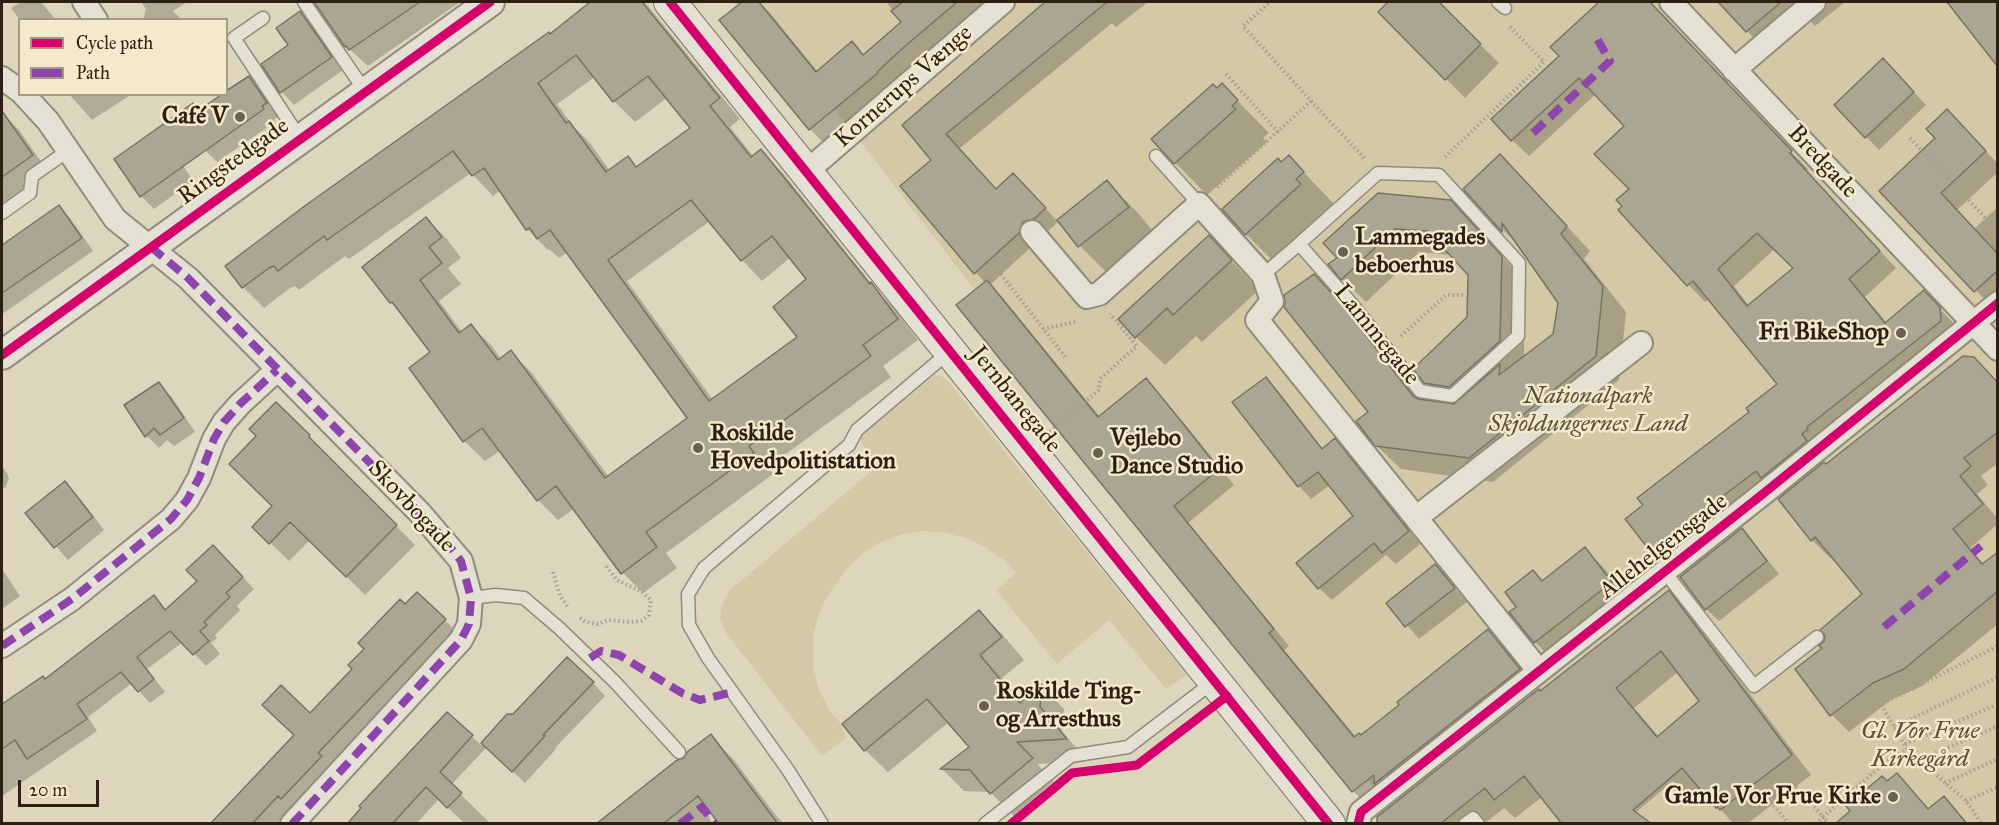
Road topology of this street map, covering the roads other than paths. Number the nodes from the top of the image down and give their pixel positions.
1 (84, 2) edge
2 (304, 2) edge
3 (490, 2) edge
4 (670, 2) edge
5 (1003, 2) edge
6 (1671, 2) edge
7 (1814, 2) edge
8 (95, 18) edge
9 (263, 18) dead end
10 (1734, 70) junction
11 (2, 78) edge
12 (18, 90) edge
13 (365, 91) junction
14 (25, 96) edge
15 (300, 138) junction
16 (69, 150) junction
17 (1156, 156) dead end
18 (806, 172) junction
19 (1199, 204) junction
20 (2, 213) edge
21 (1032, 232) road end
22 (1299, 244) junction
23 (151, 247) junction
24 (1263, 275) junction
25 (1998, 303) edge
26 (1973, 322) junction
27 (1641, 343) dead end
28 (1998, 349) edge
29 (951, 352) junction
30 (2, 355) edge
31 (277, 370) junction
32 (1417, 517) junction
33 (1664, 571) junction
34 (471, 598) junction
35 (1816, 637) dead end
36 (2, 646) edge
37 (1539, 671) junction
38 (1215, 681) junction
39 (679, 752) dead end
40 (292, 824) edge
41 (822, 824) edge
42 (985, 824) edge
43 (1329, 824) edge
44 (1358, 824) edge
45 (1465, 824) edge
46 (1478, 824) edge

1 - 8 street
2 - 13 lane
3 - 13 street, Ringstedgade
4 - 18 main road, Jernbanegade
5 - 18 street, Kornerups Vænge
6 - 10 street, Bredgade
7 - 10 street
9 - 15 lane
10 - 26 street, Bredgade
11 - 12 street
13 - 15 street, Ringstedgade
14 - 16 street, Skovbogade
15 - 23 street, Ringstedgade
16 - 20 lane
16 - 23 street, Skovbogade
17 - 19 lane
18 - 29 main road, Jernbanegade
19 - 21 street
19 - 24 street
22 - 22 lane, Lammegade
22 - 24 lane
23 - 30 street, Ringstedgade
23 - 31 street, Skovbogade
24 - 32 street
25 - 26 street, Allehelgensgade
26 - 28 street, Bredgade
26 - 33 street, Allehelgensgade
27 - 32 street
29 - 38 main road, Jernbanegade
29 - 41 lane
31 - 34 street, Skovbogade
31 - 36 street
32 - 37 street
33 - 35 lane
33 - 37 street, Allehelgensgade
34 - 39 lane
34 - 40 street, Skovbogade
37 - 44 street, Allehelgensgade
38 - 42 lane
38 - 43 main road, Jernbanegade
45 - 46 lane

